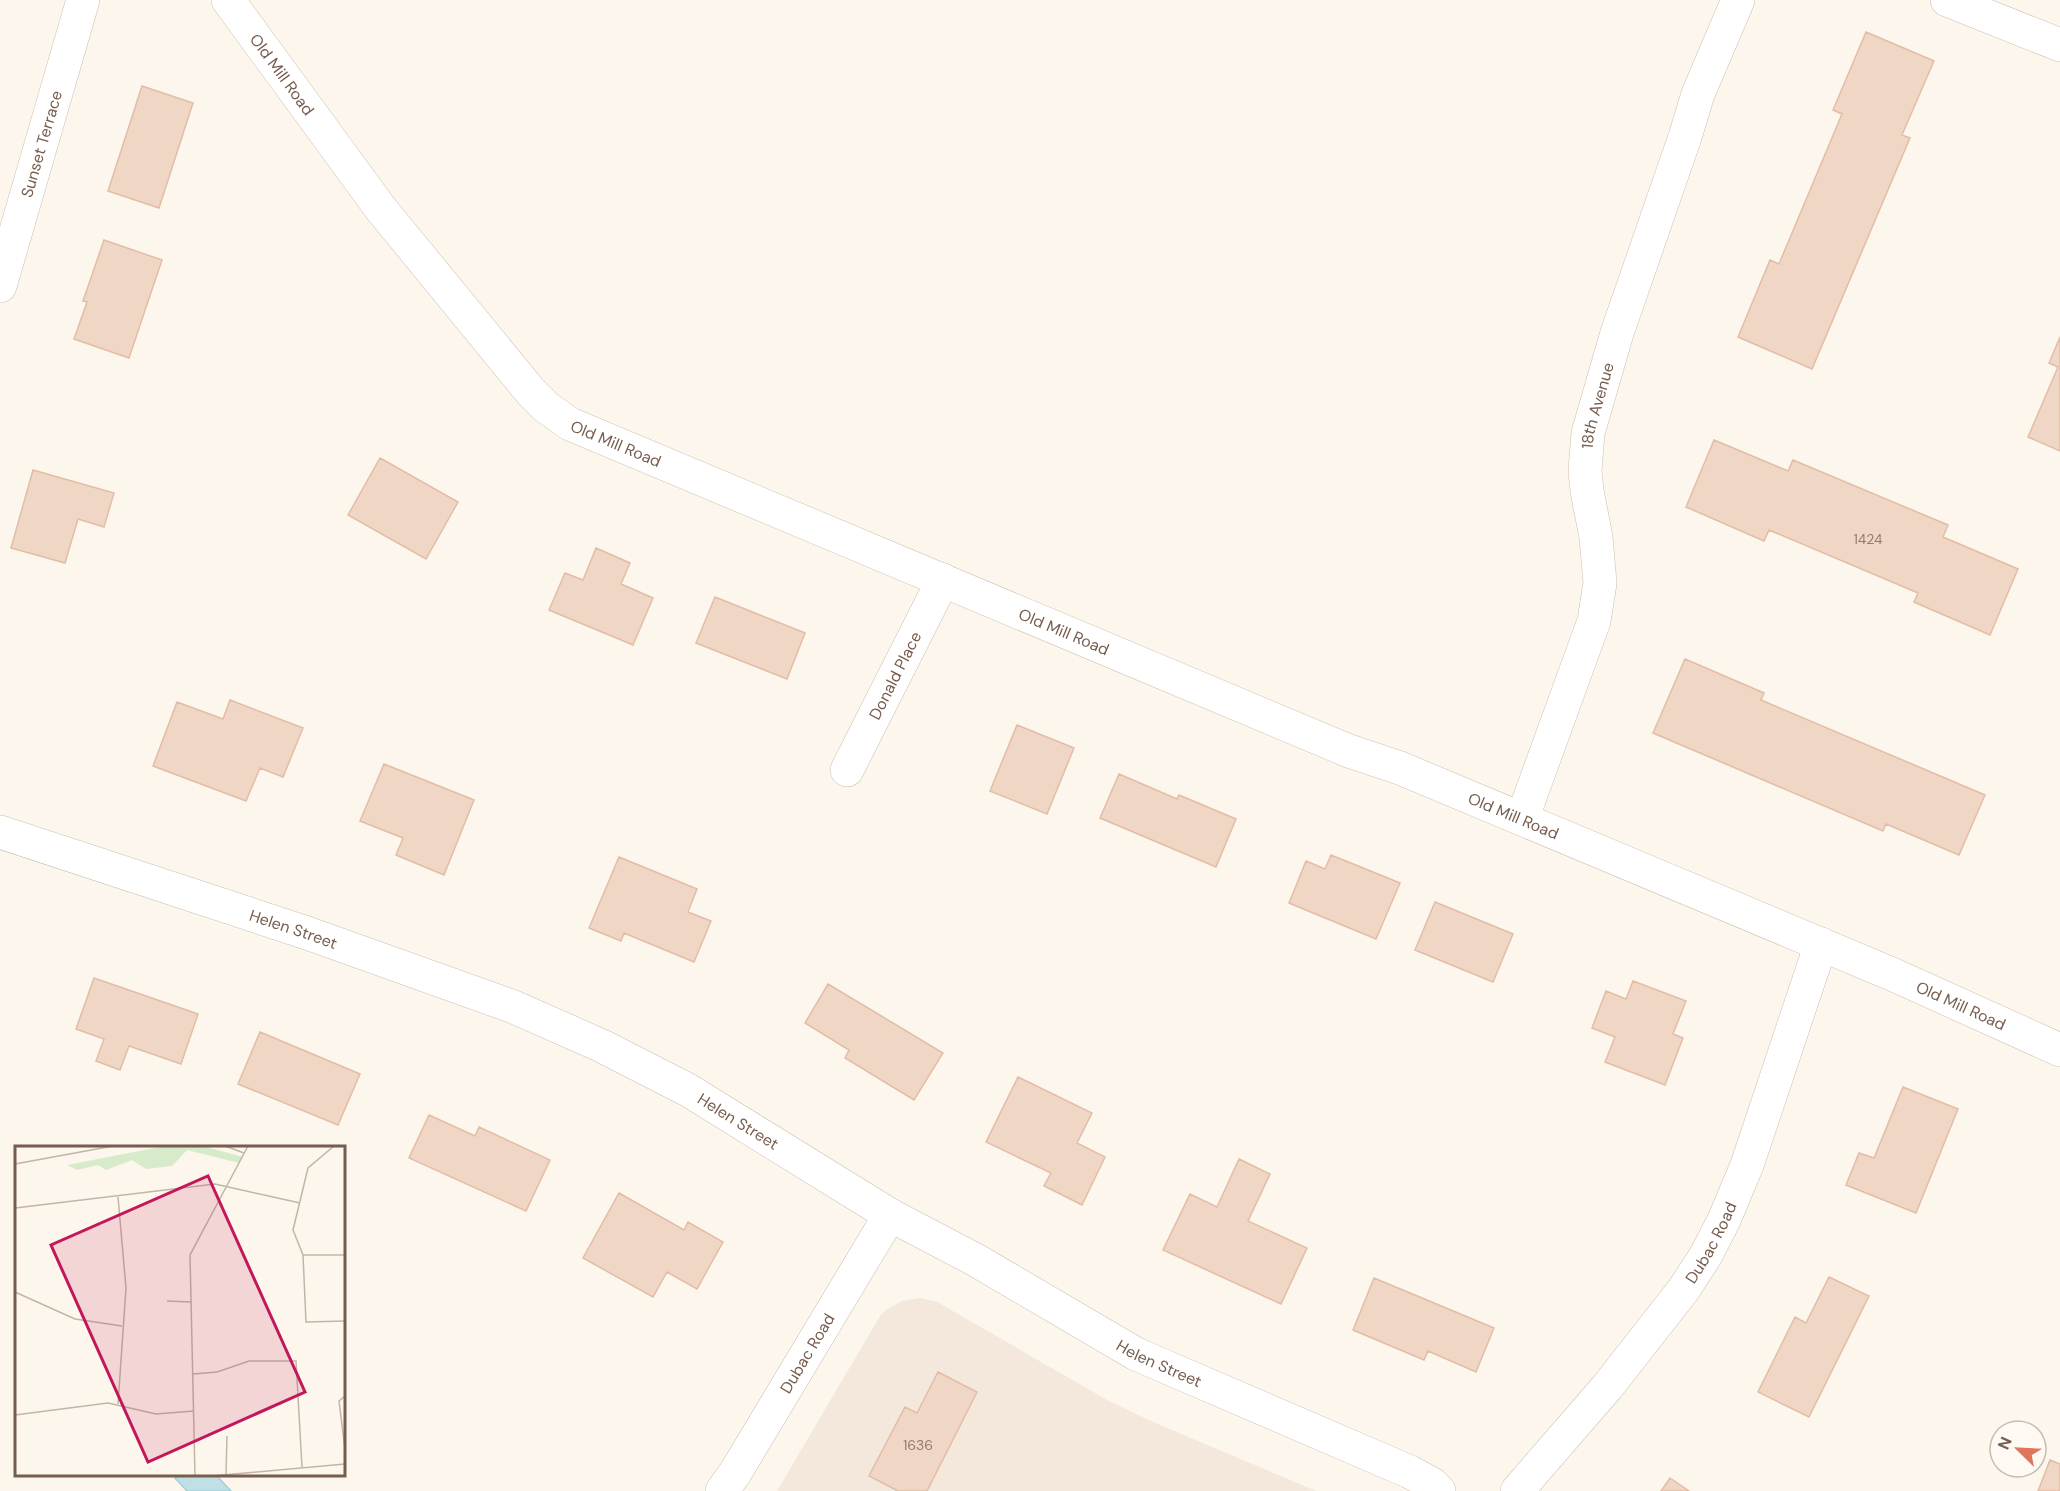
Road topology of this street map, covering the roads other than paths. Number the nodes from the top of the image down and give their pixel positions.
1 (83, 0) edge
2 (228, 0) edge
3 (1738, 0) edge
4 (1947, 0) edge
5 (2060, 45) edge
6 (0, 286) edge
7 (943, 580) junction
8 (847, 770) dead end
9 (1522, 819) junction
10 (0, 832) edge
11 (1821, 944) junction
12 (2060, 1050) edge
13 (890, 1215) junction
14 (722, 1491) edge
15 (1439, 1491) edge
16 (1517, 1491) edge

1 - 6 street, Sunset Terrace
2 - 7 street, Old Mill Road
3 - 9 street, 18th Avenue
4 - 5 street
7 - 8 street, Donald Place
7 - 9 street, Old Mill Road
9 - 11 street, Old Mill Road
10 - 13 street, Helen Street
11 - 12 street, Old Mill Road
11 - 16 street, Dubac Road
13 - 14 street, Dubac Road
13 - 15 street, Helen Street

